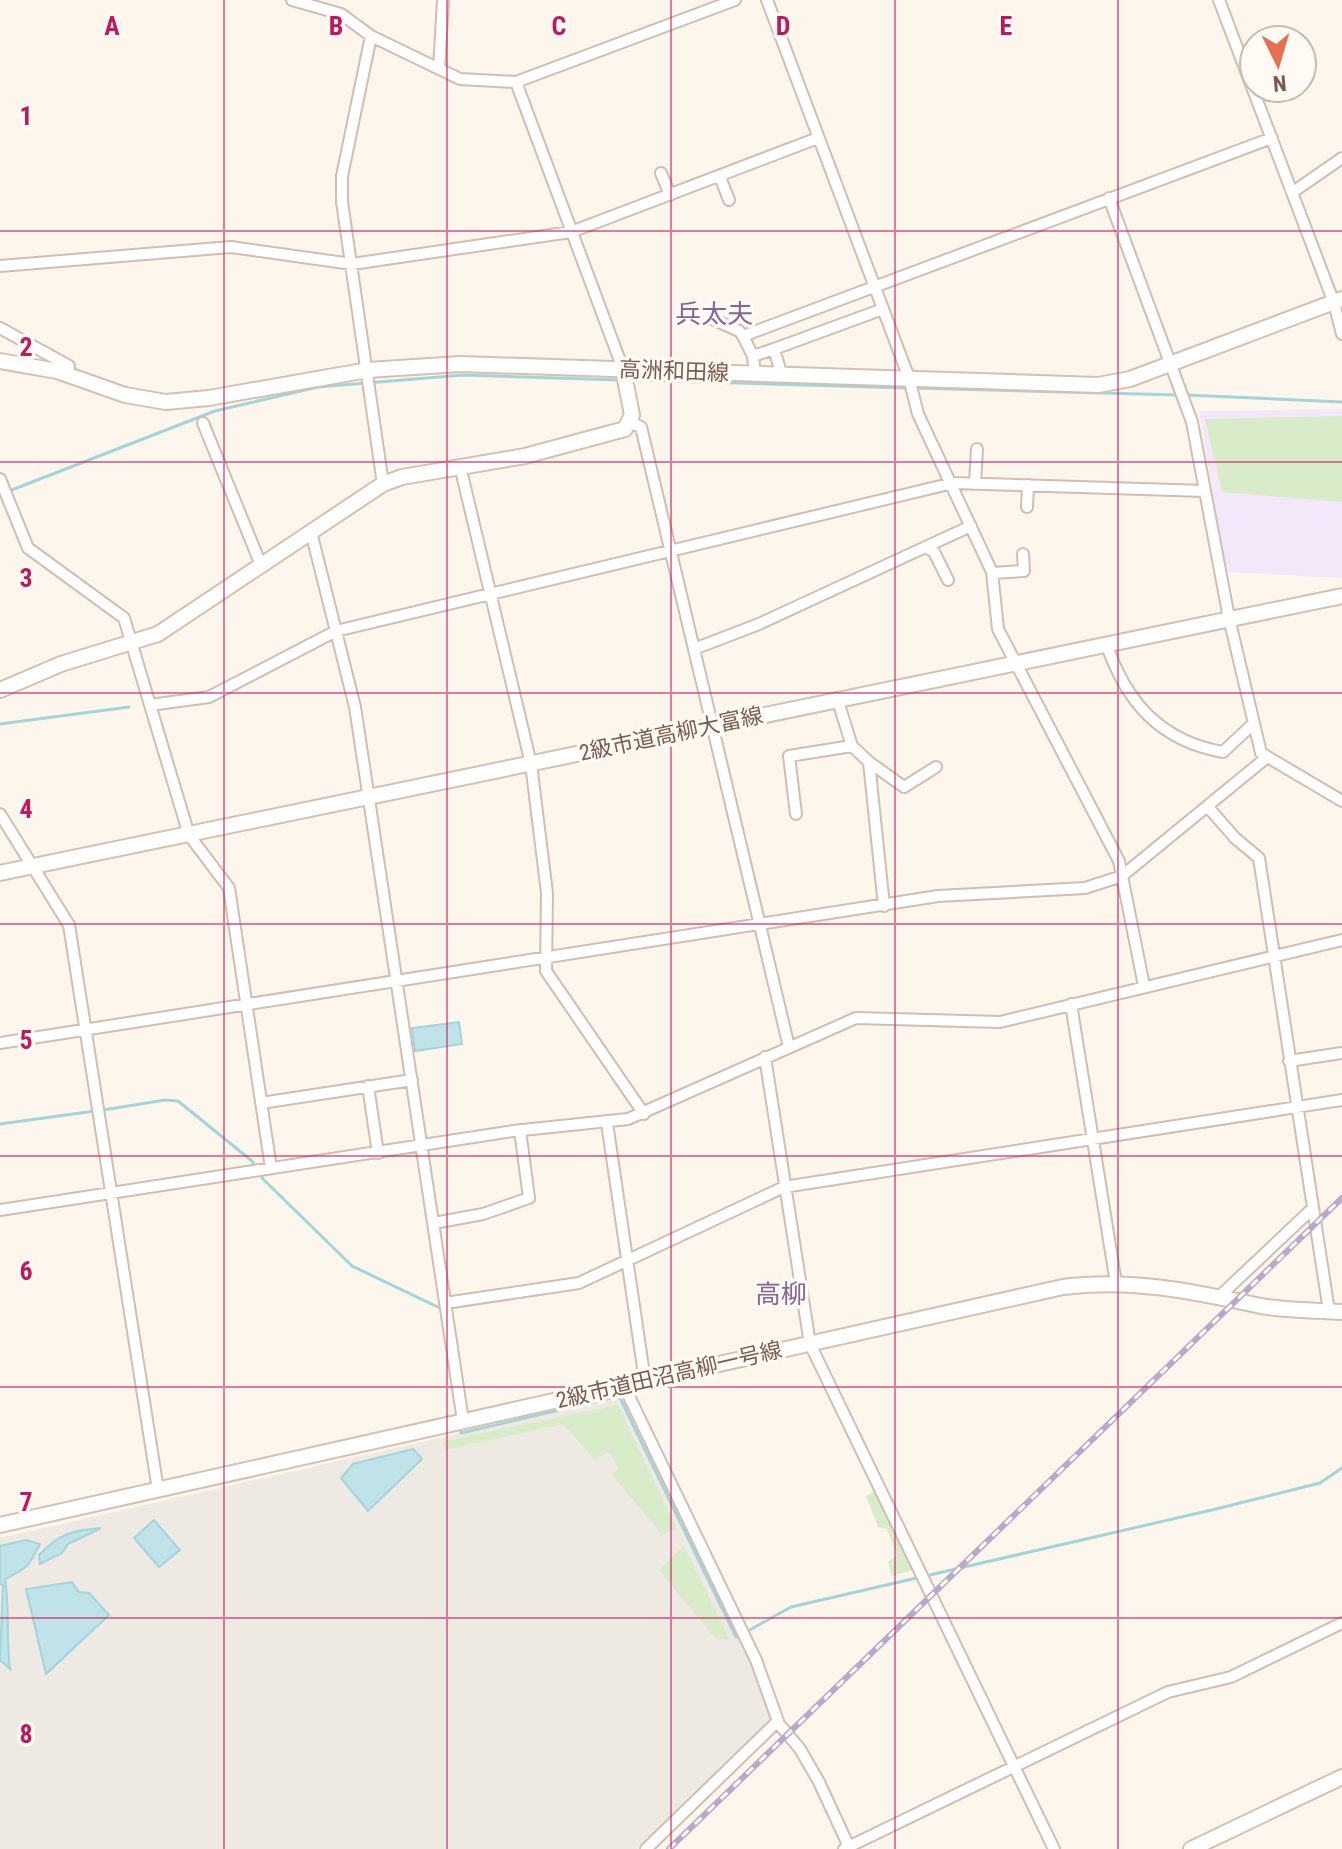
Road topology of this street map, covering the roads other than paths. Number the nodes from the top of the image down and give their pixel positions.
1 (292, 0) edge
2 (443, 0) edge
3 (735, 0) edge
4 (767, 0) edge
5 (1219, 0) edge
6 (371, 36) junction
7 (439, 69) junction
8 (516, 82) junction
9 (818, 138) junction
10 (1272, 138) junction
11 (1342, 158) edge
12 (661, 173) dead end
13 (720, 177) junction
14 (1293, 192) junction
15 (670, 195) junction
16 (1109, 198) junction
17 (729, 200) dead end
18 (571, 232) junction
19 (352, 264) junction
20 (0, 266) edge
21 (875, 287) junction
22 (1338, 301) edge
23 (883, 309) junction
24 (697, 312) dead end
25 (0, 328) edge
26 (1342, 334) edge
27 (743, 336) junction
28 (774, 349) junction
29 (753, 356) junction
30 (0, 361) edge
31 (1170, 361) junction
32 (623, 369) junction
33 (368, 370) junction
34 (69, 374) junction
35 (755, 375) junction
36 (782, 376) junction
37 (909, 378) junction
38 (203, 423) dead end
39 (631, 423) junction
40 (977, 449) dead end
41 (460, 466) junction
42 (2, 482) edge
43 (953, 483) junction
44 (383, 484) junction
45 (975, 484) junction
46 (1028, 485) junction
47 (1205, 491) junction
48 (1027, 507) dead end
49 (971, 526) junction
50 (311, 532) junction
51 (926, 547) junction
52 (669, 550) junction
53 (1023, 554) dead end
54 (261, 565) junction
55 (992, 573) junction
56 (948, 580) dead end
57 (491, 595) junction
58 (1342, 596) edge
59 (1229, 618) junction
60 (336, 631) junction
61 (131, 639) junction
62 (1106, 643) junction
63 (694, 649) junction
64 (1014, 662) junction
65 (0, 690) edge
66 (837, 698) junction
67 (150, 705) junction
68 (1254, 723) junction
69 (711, 726) junction
70 (852, 746) junction
71 (1266, 758) junction
72 (869, 762) junction
73 (531, 764) junction
74 (936, 767) dead end
75 (369, 796) junction
76 (1342, 801) edge
77 (1208, 807) junction
78 (0, 814) edge
79 (796, 814) dead end
80 (189, 835) junction
81 (32, 865) junction
82 (0, 873) edge
83 (1122, 876) junction
84 (884, 906) junction
85 (761, 924) junction
86 (1342, 940) edge
87 (547, 956) junction
88 (1273, 957) junction
89 (397, 980) junction
90 (1144, 986) junction
91 (1071, 1004) junction
92 (245, 1006) junction
93 (86, 1030) junction
94 (0, 1043) edge
95 (789, 1047) junction
96 (1342, 1053) edge
97 (765, 1057) junction
98 (1289, 1061) junction
99 (412, 1080) junction
100 (368, 1086) junction
101 (1342, 1100) edge
102 (261, 1103) junction
103 (1297, 1107) junction
104 (644, 1114) junction
105 (607, 1123) junction
106 (520, 1130) junction
107 (1091, 1140) junction
108 (422, 1147) junction
109 (378, 1153) junction
110 (271, 1168) junction
111 (784, 1187) junction
112 (111, 1193) junction
113 (1313, 1208) junction
114 (0, 1210) edge
115 (434, 1223) junction
116 (628, 1260) junction
117 (1116, 1283) junction
118 (1221, 1295) junction
119 (445, 1303) junction
120 (1336, 1312) edge
121 (810, 1344) junction
122 (645, 1381) junction
123 (624, 1386) junction
124 (463, 1421) junction
125 (158, 1490) junction
126 (0, 1525) edge
127 (1342, 1623) edge
128 (778, 1721) junction
129 (1012, 1765) junction
130 (1342, 1777) edge
131 (847, 1848) edge
132 (646, 1849) edge
133 (1054, 1849) edge
134 (1191, 1849) edge

1 - 6 street
2 - 7 street
3 - 8 street
4 - 9 street
5 - 10 street
6 - 7 street
6 - 19 street
7 - 8 street
8 - 18 street
9 - 13 street
9 - 21 street
10 - 14 street
10 - 16 street
11 - 14 street
12 - 15 street
13 - 15 street
13 - 17 street
14 - 22 street
15 - 18 street
16 - 21 street
16 - 31 street
18 - 19 street
18 - 32 street
19 - 20 street
19 - 33 street
21 - 23 street
21 - 27 street
22 - 26 street
22 - 31 street, 高洲和田線
23 - 28 street
23 - 37 street
24 - 27 street
25 - 34 street
27 - 29 street
28 - 29 street
28 - 36 street
29 - 35 street
30 - 34 street, 高洲和田線
31 - 37 street, 高洲和田線
31 - 47 street
32 - 33 street, 高洲和田線
32 - 35 street, 高洲和田線
32 - 39 street
33 - 34 street, 高洲和田線
33 - 44 street
35 - 36 street, 高洲和田線
36 - 37 street, 高洲和田線
37 - 43 street
38 - 54 street
39 - 41 street
39 - 52 street
40 - 45 street
41 - 44 street
41 - 57 street
42 - 61 street
43 - 45 street
43 - 49 street
43 - 52 street
44 - 50 street
45 - 46 street
46 - 47 street
46 - 48 street
47 - 59 street
49 - 51 street
49 - 55 street
50 - 54 street
50 - 60 street
51 - 56 street
51 - 63 street
52 - 57 street
52 - 63 street
53 - 55 street
54 - 61 street
55 - 64 street
57 - 60 street
57 - 73 street
58 - 59 street, 2級市道高柳大富線
59 - 62 street, 2級市道高柳大富線
59 - 68 street
60 - 67 street
60 - 75 street
61 - 65 street
61 - 67 street
62 - 64 street, 2級市道高柳大富線
62 - 68 street
63 - 69 street
64 - 66 street, 2級市道高柳大富線
64 - 83 street
66 - 69 street, 2級市道高柳大富線
66 - 70 street
67 - 80 street
68 - 71 street
69 - 73 street, 2級市道高柳大富線
69 - 85 street
70 - 72 street
70 - 79 street
71 - 76 street
71 - 77 street
72 - 74 street
72 - 84 street
73 - 75 street, 2級市道高柳大富線
73 - 87 street
75 - 80 street, 2級市道高柳大富線
75 - 89 street
77 - 83 street
77 - 88 street
78 - 81 street
80 - 81 street, 2級市道高柳大富線
80 - 92 street
81 - 82 street, 2級市道高柳大富線
81 - 93 street
83 - 84 street
83 - 90 street
84 - 85 street
85 - 87 street
85 - 95 street
86 - 88 street
87 - 89 street
87 - 104 street
88 - 90 street
88 - 98 street
89 - 92 street
89 - 99 street
90 - 91 street
91 - 95 street
91 - 107 street
92 - 93 street
92 - 102 street
93 - 94 street
93 - 112 street
95 - 97 street
96 - 98 street
97 - 104 street
97 - 111 street
98 - 103 street
99 - 100 street
99 - 108 street
100 - 102 street
100 - 109 street
101 - 103 street
102 - 110 street
103 - 107 street
103 - 113 street
104 - 105 street
105 - 106 street
105 - 116 street
106 - 108 street
106 - 115 street
107 - 111 street
107 - 117 street
108 - 109 street
108 - 115 street
109 - 110 street
110 - 112 street
111 - 116 street
111 - 121 street
112 - 114 street
112 - 125 street
113 - 118 street
113 - 120 street
115 - 119 street
116 - 119 street
116 - 122 street
117 - 118 street, 2級市道田沼高柳一号線
117 - 121 street, 2級市道田沼高柳一号線
118 - 120 street, 2級市道田沼高柳一号線
119 - 124 street
121 - 122 street, 2級市道田沼高柳一号線
121 - 129 street
122 - 123 street, 2級市道田沼高柳一号線
123 - 124 street, 2級市道田沼高柳一号線
123 - 128 street
124 - 125 street, 2級市道田沼高柳一号線
125 - 126 street, 2級市道田沼高柳一号線
127 - 129 street
128 - 131 street
128 - 132 street
129 - 131 street
129 - 133 street
130 - 134 street

